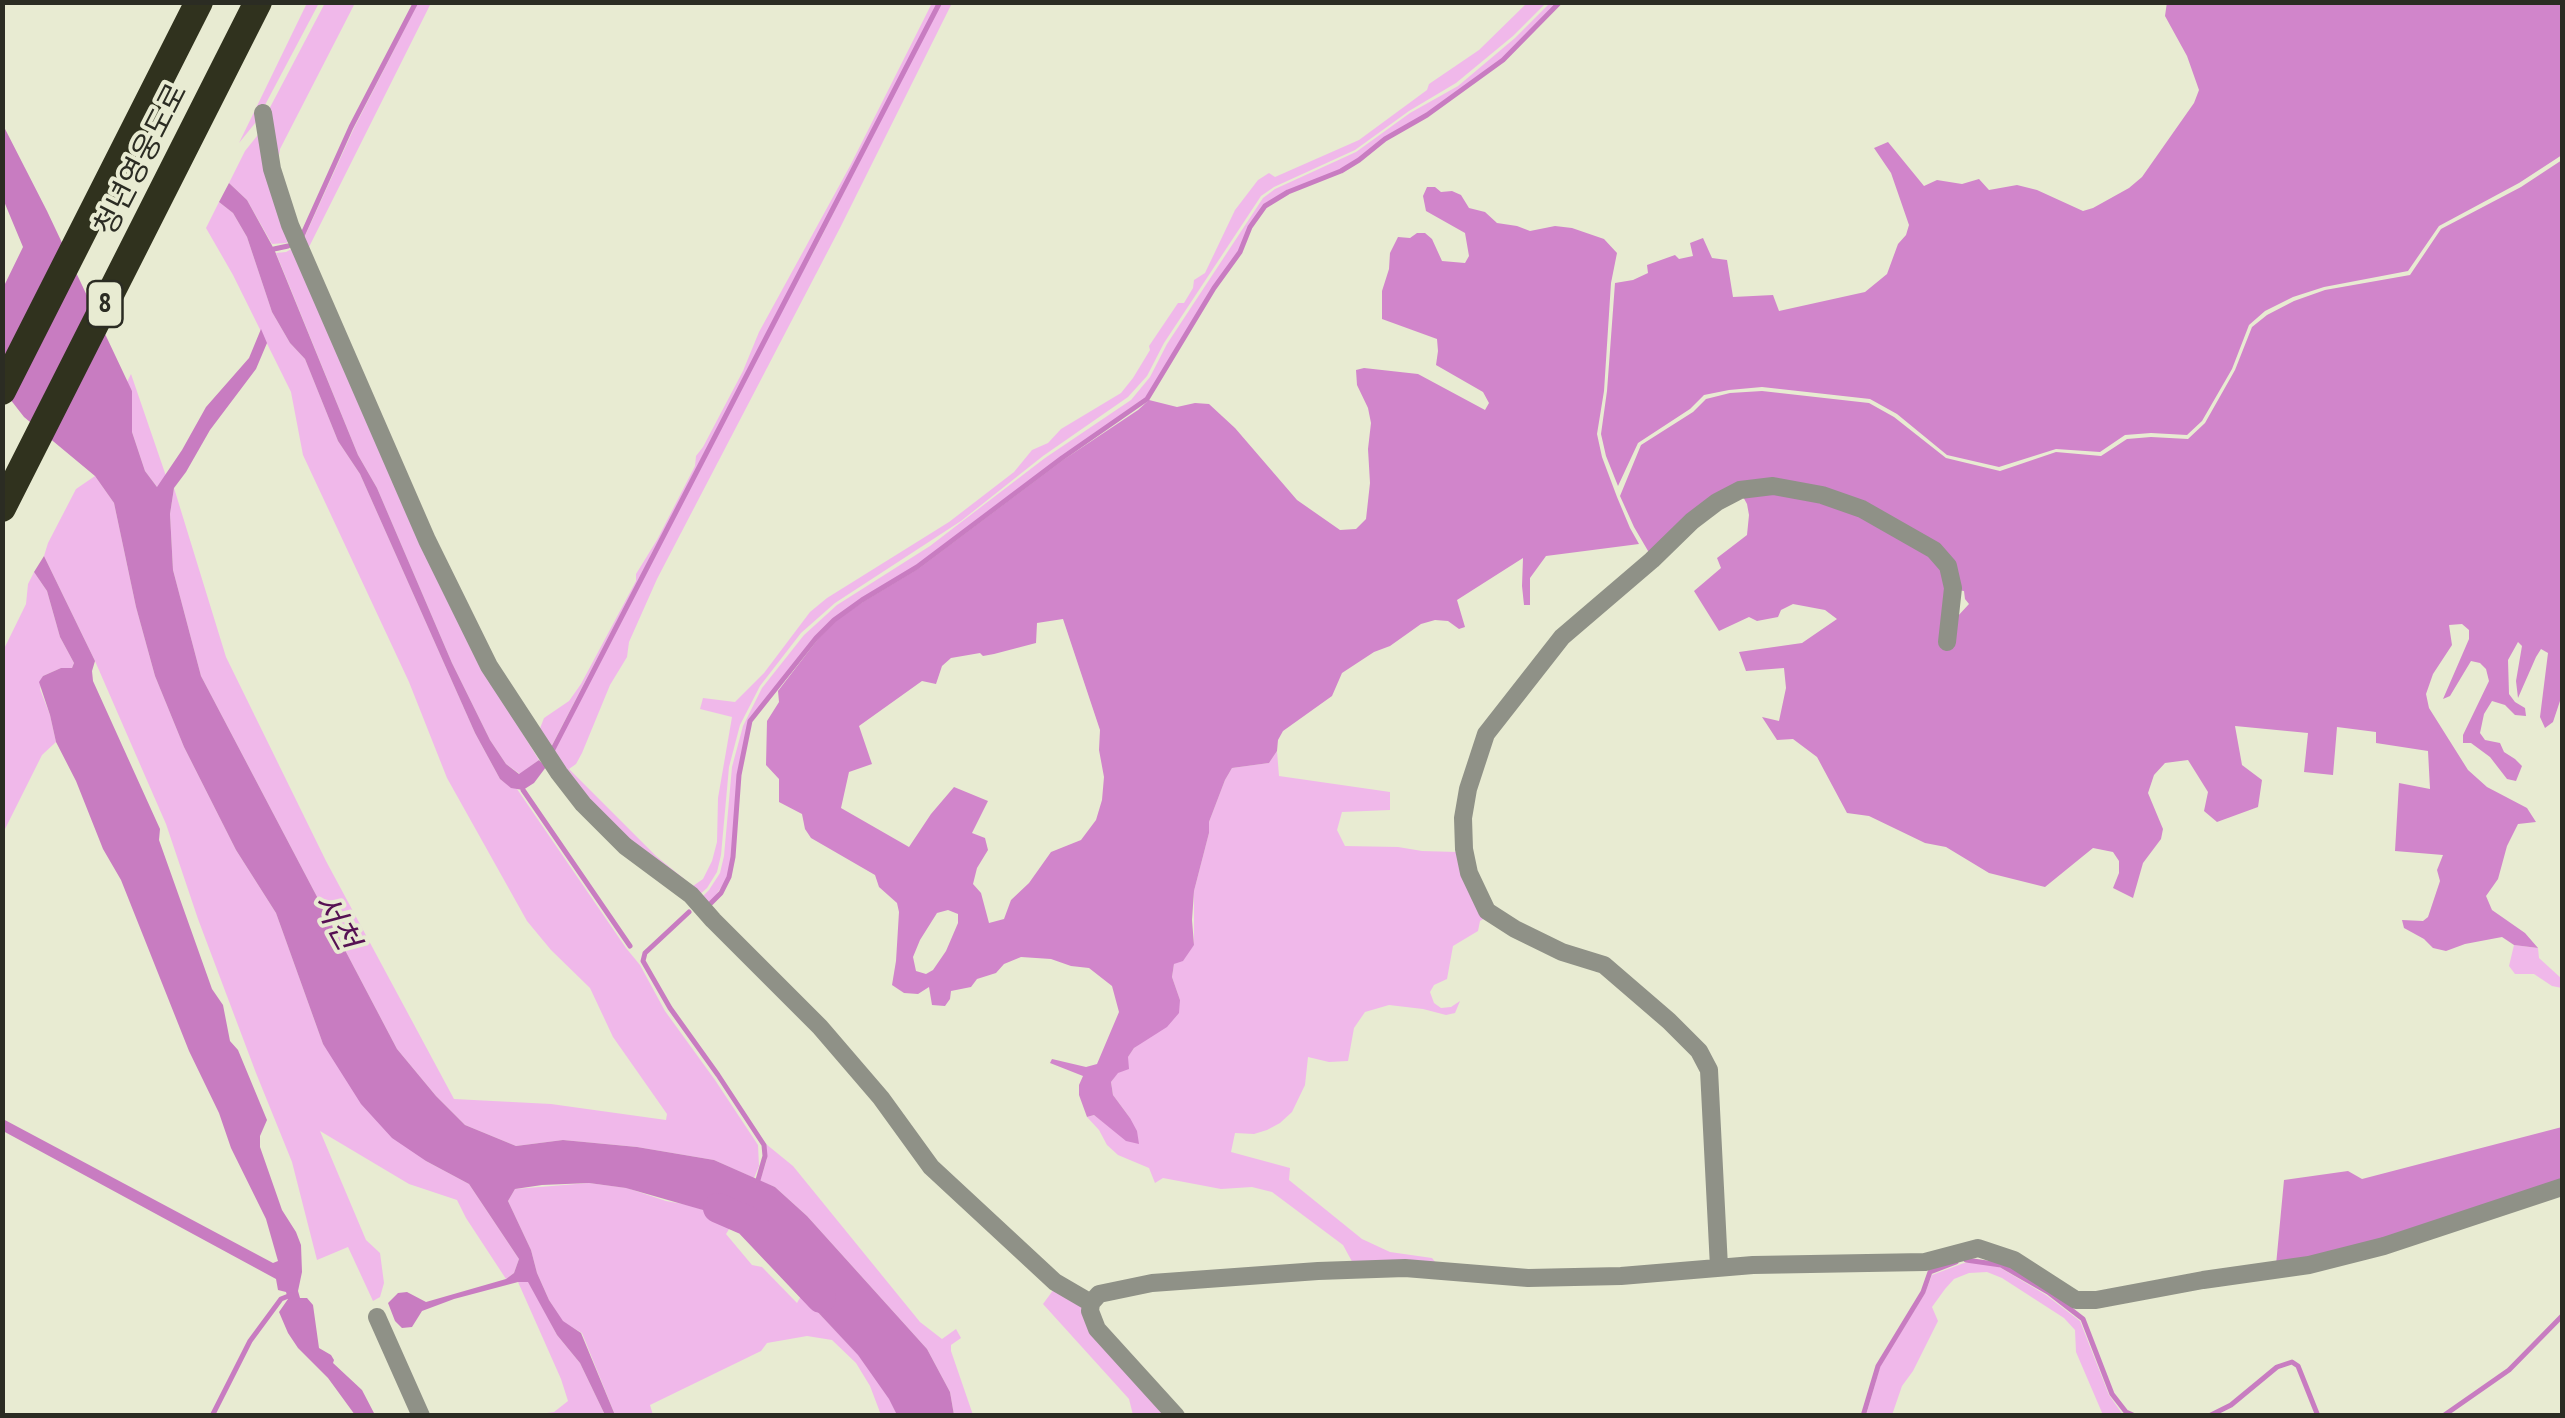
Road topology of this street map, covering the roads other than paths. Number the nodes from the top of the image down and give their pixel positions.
1 (199, 2) edge
2 (258, 2) edge
3 (263, 113) dead end
4 (2, 392) edge
5 (2, 508) edge
6 (1947, 642) dead end
7 (2562, 1186) edge
8 (1719, 1267) junction
9 (1092, 1302) junction
10 (377, 1317) dead end
11 (421, 1416) edge
12 (1176, 1416) edge

1 - 4 highway, 청년영웅도로 / 8
2 - 5 highway, 청년영웅도로 / 8
3 - 9 street
6 - 8 street
7 - 8 street
8 - 9 street
9 - 12 street
10 - 11 street

